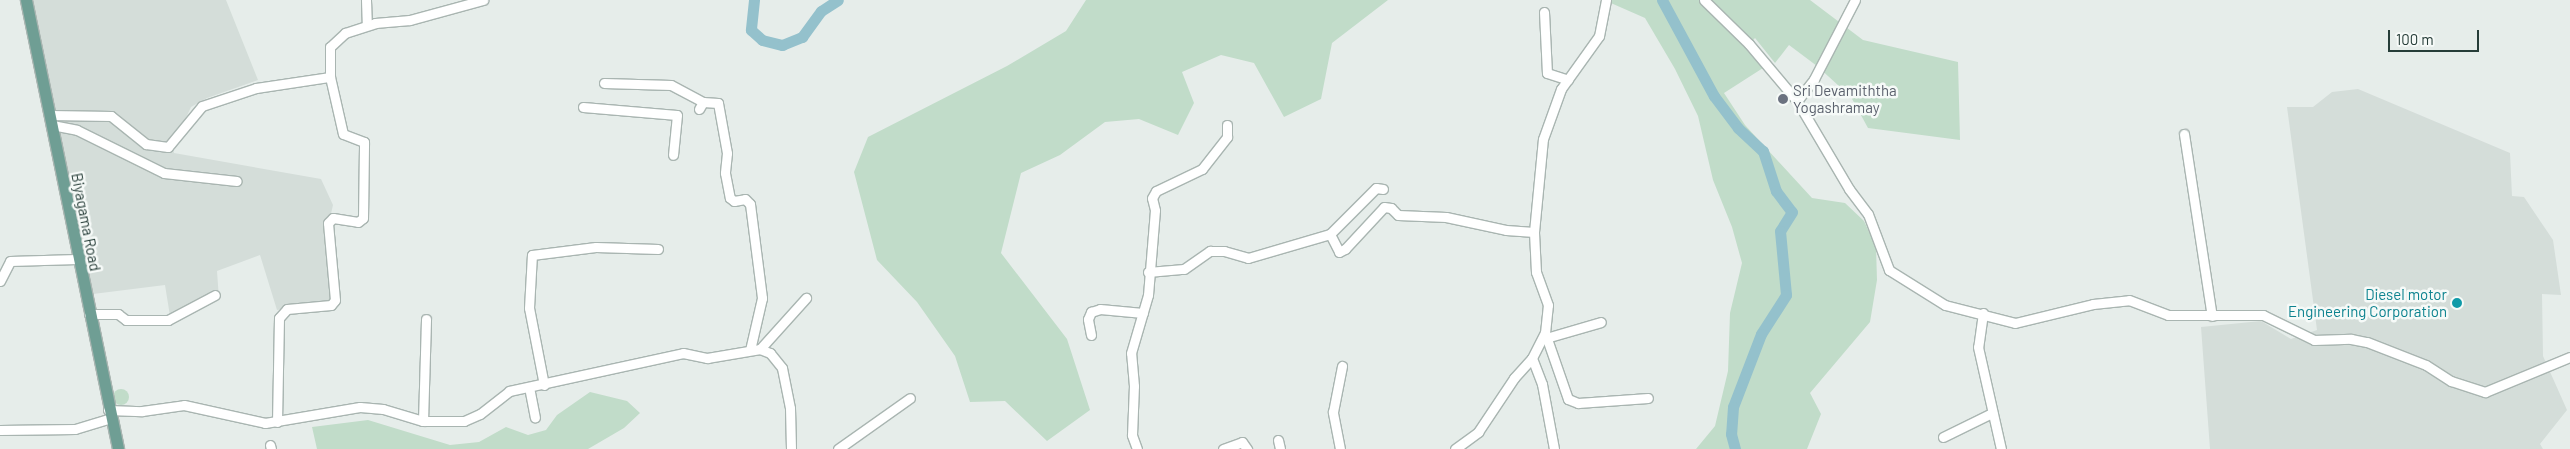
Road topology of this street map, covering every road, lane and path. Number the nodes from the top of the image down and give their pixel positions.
1 (26, 0) edge
2 (366, 0) edge
3 (483, 0) edge
4 (1606, 0) edge
5 (1704, 0) edge
6 (1855, 0) edge
7 (1544, 12) dead end
8 (367, 25) junction
9 (330, 77) junction
10 (1568, 80) junction
11 (604, 83) dead end
12 (1797, 101) junction
13 (583, 107) dead end
14 (51, 120) junction
15 (1227, 125) dead end
16 (2184, 134) dead end
17 (673, 155) dead end
18 (237, 181) dead end
19 (1383, 189) dead end
20 (1534, 232) junction
21 (1330, 234) junction
22 (658, 249) dead end
23 (77, 259) junction
24 (1148, 272) junction
25 (0, 281) edge
26 (215, 295) dead end
27 (806, 298) dead end
28 (1143, 313) junction
29 (1983, 313) junction
30 (89, 314) junction
31 (2212, 316) junction
32 (426, 319) dead end
33 (1601, 322) dead end
34 (1092, 335) dead end
35 (1546, 335) junction
36 (755, 349) junction
37 (2570, 357) edge
38 (1532, 358) junction
39 (1342, 366) dead end
40 (544, 385) junction
41 (529, 387) junction
42 (910, 398) dead end
43 (1648, 398) dead end
44 (1992, 413) junction
45 (109, 414) junction
46 (536, 417) dead end
47 (423, 421) junction
48 (277, 422) junction
49 (0, 430) edge
50 (1942, 437) dead end
51 (118, 449) edge
52 (791, 449) edge
53 (838, 449) edge
54 (1137, 449) edge
55 (1223, 449) edge
56 (1247, 449) edge
57 (1340, 449) edge
58 (1455, 449) edge
59 (1554, 449) edge
60 (2001, 449) edge

1 - 14 main road, Biyagama Road
2 - 8 street
3 - 8 street
4 - 10 street
5 - 12 street
6 - 12 street
7 - 10 street
8 - 9 street
9 - 14 street
9 - 48 street
10 - 20 street
11 - 36 street
12 - 29 street
13 - 17 street
14 - 18 street
14 - 23 main road, Biyagama Road
15 - 24 street
16 - 31 street
19 - 21 street
20 - 21 street
20 - 35 street
21 - 24 street
22 - 40 street
23 - 25 street
23 - 30 main road, Biyagama Road
24 - 28 street
26 - 30 street
27 - 36 street
28 - 34 street
28 - 54 street
29 - 31 street
29 - 44 street
30 - 45 main road, Biyagama Road
31 - 37 street
32 - 47 street
33 - 35 street
35 - 38 street
35 - 43 street
36 - 40 street
36 - 52 street
38 - 58 street
38 - 59 street
39 - 57 street
40 - 41 street
41 - 46 street
41 - 47 street
42 - 53 street
44 - 50 street
44 - 60 street
45 - 48 street
45 - 49 street
45 - 51 main road, Biyagama Road
47 - 48 street
55 - 56 street

